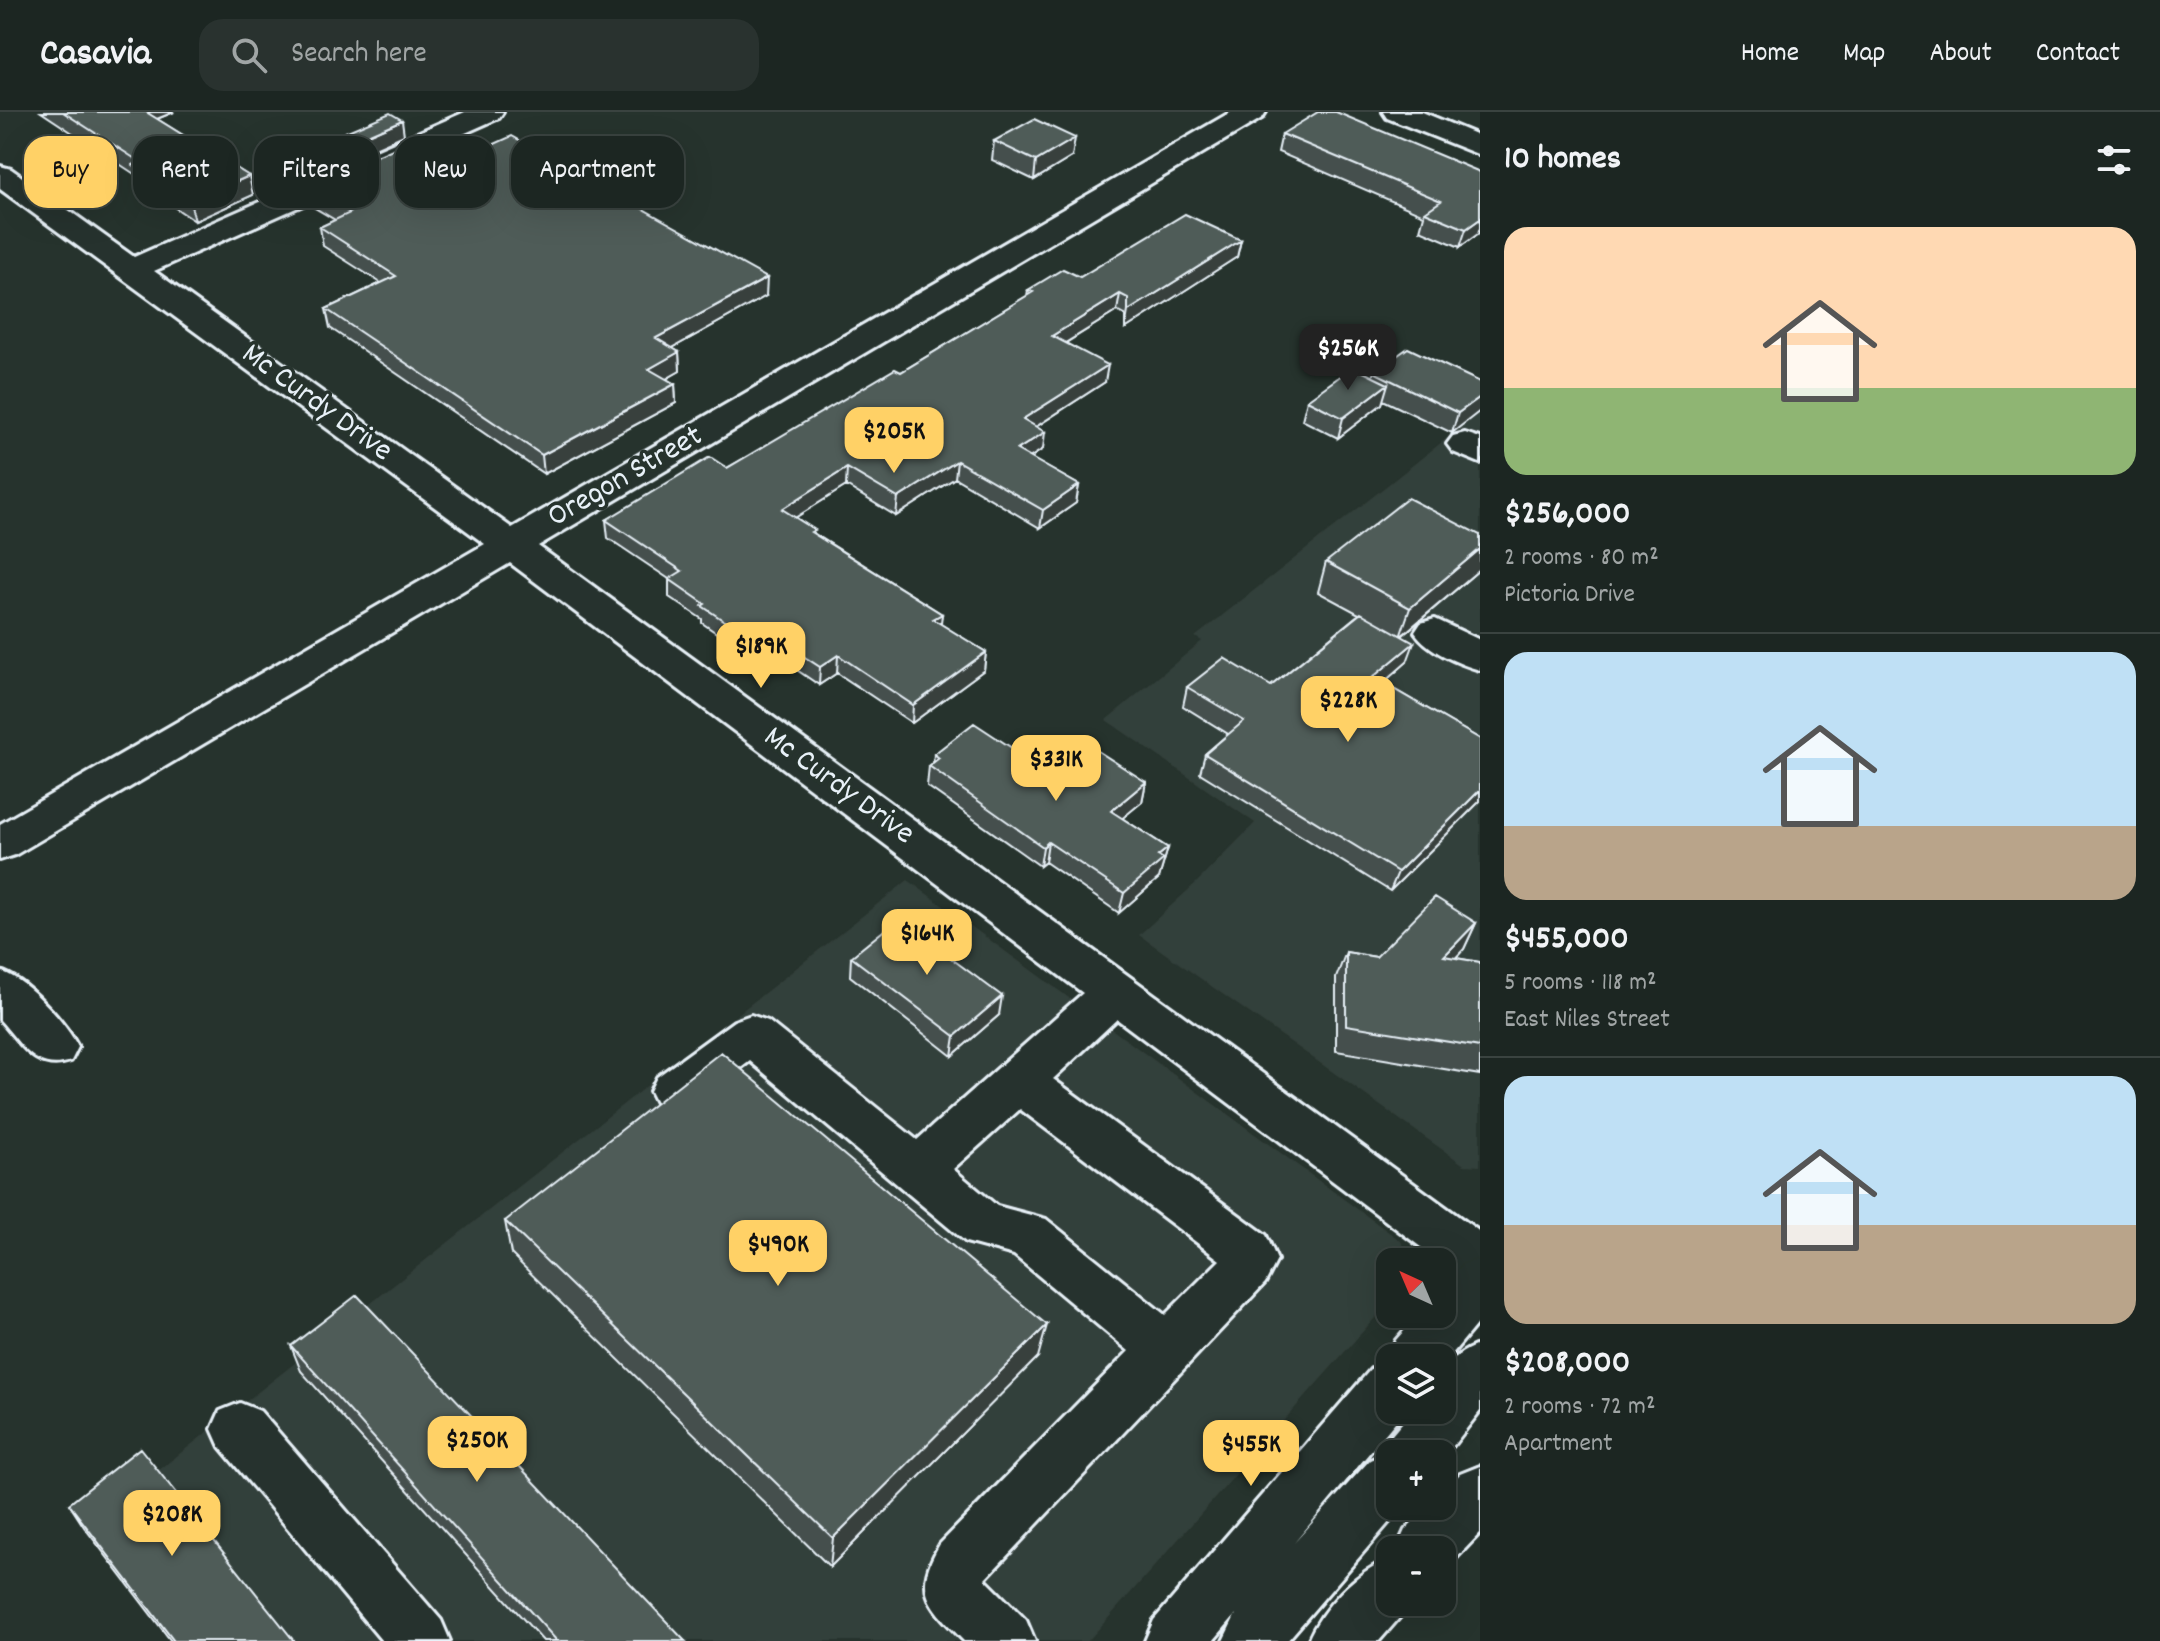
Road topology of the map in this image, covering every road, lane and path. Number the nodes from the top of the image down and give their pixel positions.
1 (489, 112) edge
2 (1252, 112) edge
3 (1397, 112) edge
4 (1480, 146) edge
5 (0, 175) edge
6 (131, 270) junction
7 (511, 545) junction
8 (1435, 632) dead end
9 (1480, 657) edge
10 (0, 844) edge
11 (0, 989) edge
12 (1115, 992) junction
13 (54, 1047) dead end
14 (1019, 1081) junction
15 (637, 1120) edge
16 (918, 1170) junction
17 (1480, 1262) edge
18 (1480, 1281) edge
19 (1427, 1344) edge
20 (1167, 1350) junction
21 (1480, 1369) edge
22 (1376, 1404) edge
23 (240, 1429) dead end
24 (1423, 1440) edge
25 (1480, 1493) edge
26 (1376, 1495) edge
27 (1439, 1536) edge
28 (1376, 1602) edge
29 (420, 1641) edge
30 (1005, 1641) edge
31 (1175, 1641) edge
32 (1253, 1641) edge
33 (1338, 1641) edge

1 - 6 street
2 - 7 street, Oregon Street
3 - 4 street
5 - 6 street, Mc Curdy Drive
6 - 7 street, Mc Curdy Drive
7 - 10 street, Oregon Street
7 - 12 street, Mc Curdy Drive
8 - 9 street
11 - 13 street
12 - 14 street
12 - 17 street, Mc Curdy Drive
14 - 16 street
14 - 20 street
15 - 16 street
16 - 20 street
18 - 19 street
20 - 30 street
21 - 24 street
22 - 31 street
23 - 29 street
25 - 27 street
26 - 32 street
28 - 33 street

